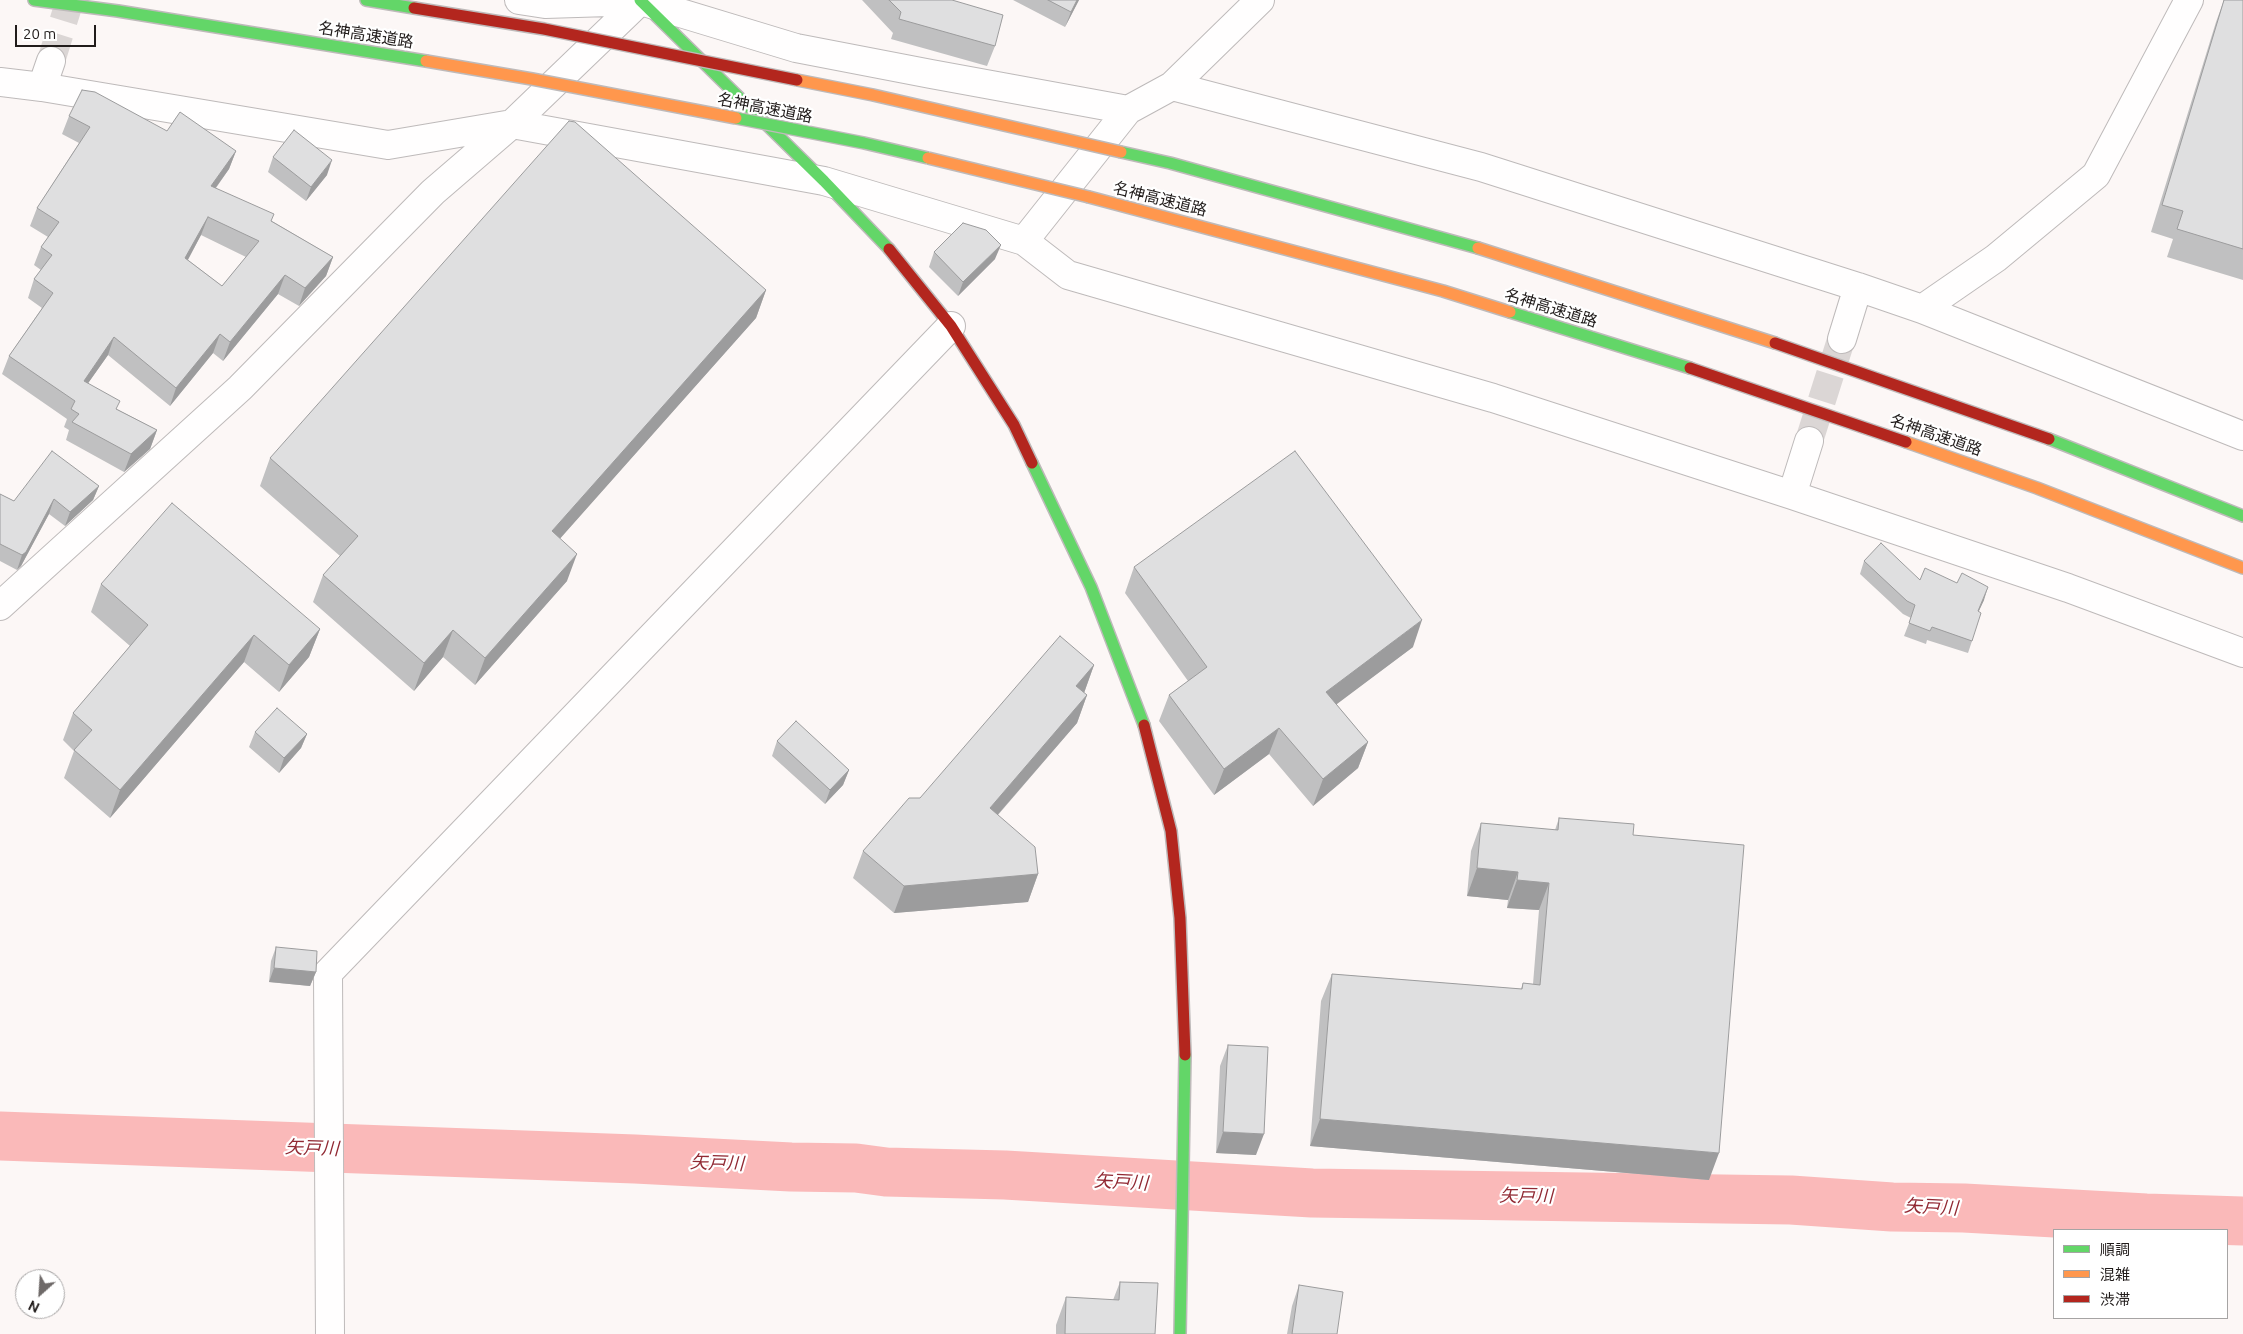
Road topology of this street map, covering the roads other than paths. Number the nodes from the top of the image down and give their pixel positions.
1 (34, 0) edge
2 (366, 0) edge
3 (519, 0) edge
4 (641, 0) edge
5 (1260, 0) edge
6 (2179, 6) edge
7 (51, 61) tunnel mouth
8 (0, 82) edge
9 (1172, 86) junction
10 (42, 87) junction
11 (1128, 110) junction
12 (512, 124) junction
13 (824, 181) junction
14 (1024, 241) junction
15 (1858, 287) junction
16 (1922, 309) junction
17 (951, 326) junction
18 (1842, 339) tunnel mouth
19 (2243, 436) edge
20 (1809, 441) tunnel mouth
21 (1792, 495) junction
22 (2243, 516) edge
23 (2243, 568) edge
24 (1, 604) edge
25 (2243, 653) edge
26 (330, 1334) edge
27 (1180, 1334) edge

1 - 23 main road, 名神高速道路, bridge
2 - 22 main road, 名神高速道路, bridge
3 - 4 street
4 - 11 street
4 - 12 street
4 - 13 main road
5 - 9 street
6 - 16 street
7 - 10 street
8 - 10 street
9 - 11 street
9 - 15 street
10 - 12 street
11 - 14 street
12 - 13 street
12 - 24 street
13 - 14 street
13 - 17 main road
14 - 21 street
15 - 16 street
15 - 18 street
16 - 19 street
17 - 26 street
17 - 27 main road
20 - 21 street
21 - 25 street

